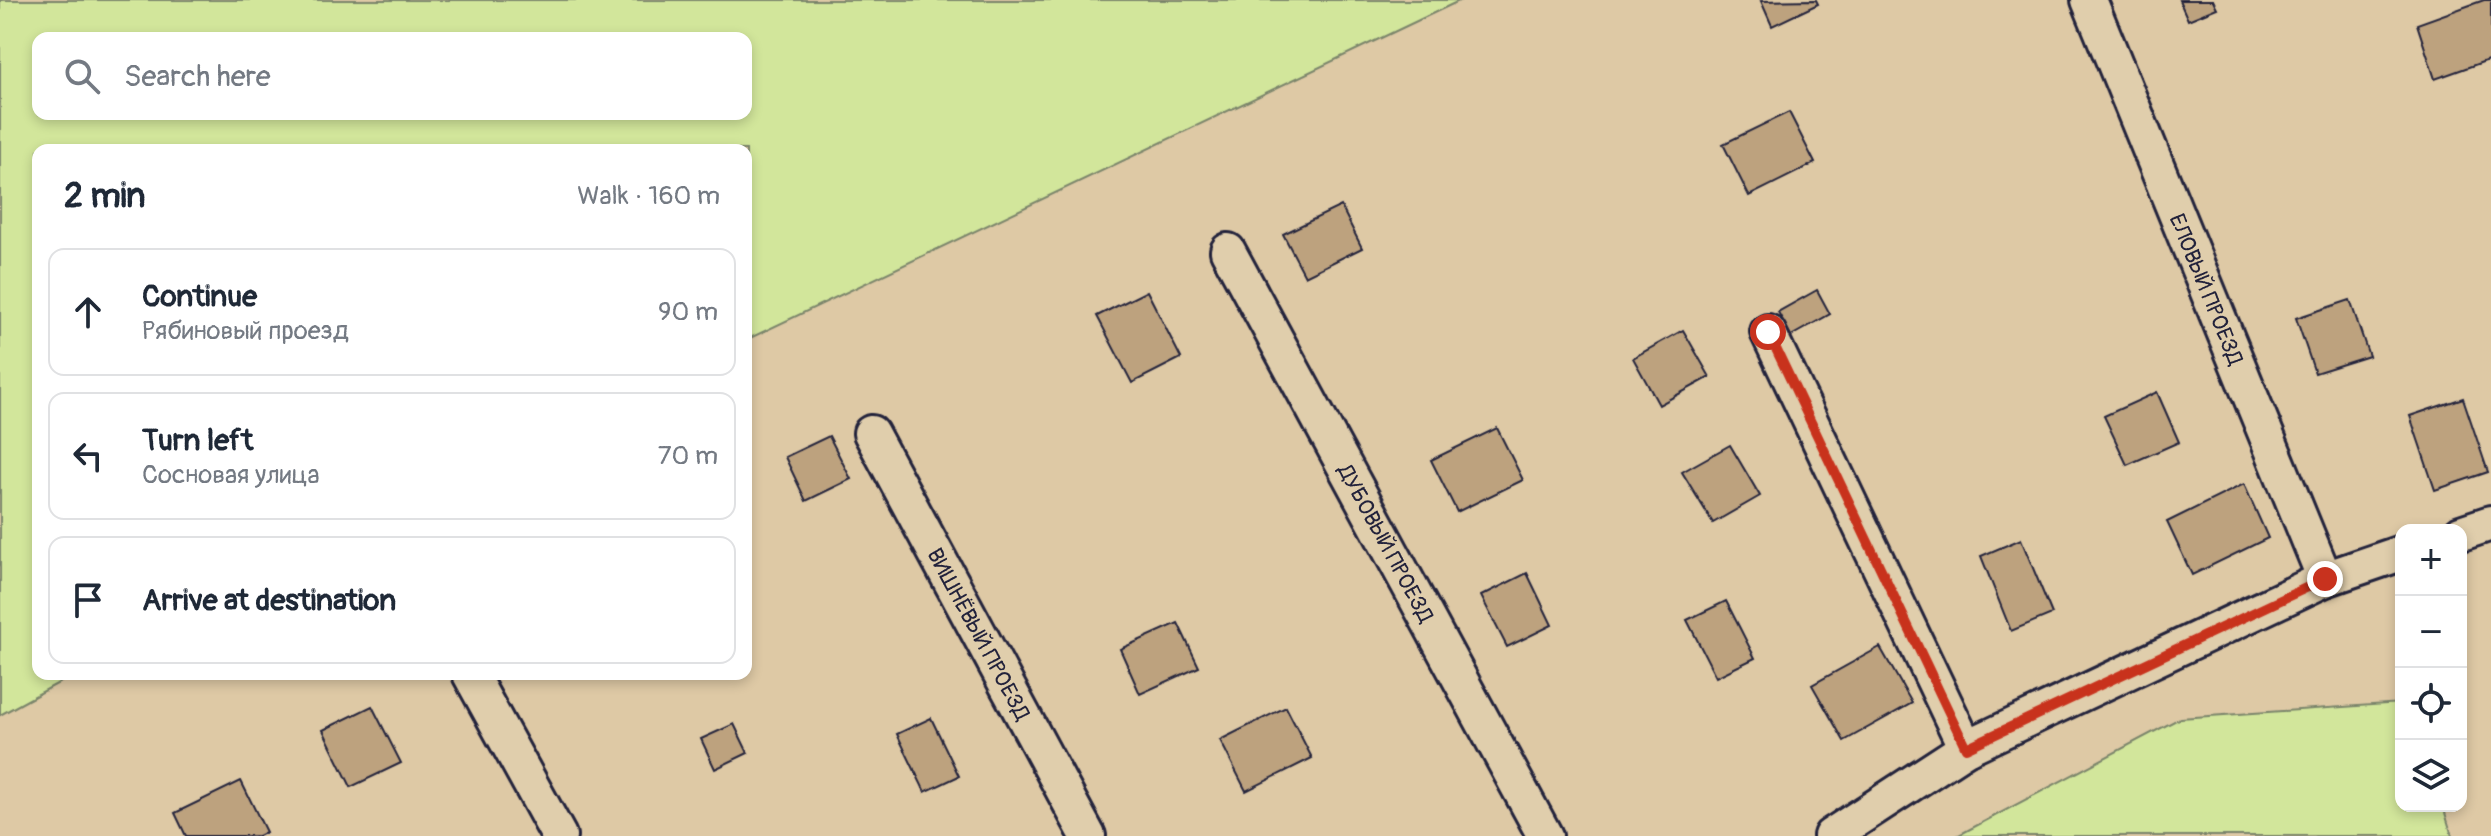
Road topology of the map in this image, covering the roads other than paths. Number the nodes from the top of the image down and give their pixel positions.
1 (2089, 0) edge
2 (1228, 251) dead end
3 (1768, 332) dead end
4 (871, 433) dead end
5 (2491, 523) edge
6 (2467, 531) edge
7 (2395, 555) edge
8 (2325, 579) junction
9 (473, 680) edge
10 (1966, 748) junction
11 (559, 836) edge
12 (1088, 836) edge
13 (1545, 836) edge
14 (1831, 836) edge

1 - 8 street, ЕЛОВЫЙ ПРОЕЗД
2 - 13 street, ДУБОВЫЙ ПРОЕЗД
3 - 10 street
4 - 12 street, ВИШНЁВЫЙ ПРОЕЗД
5 - 6 street
7 - 8 street
8 - 10 street
9 - 11 street
10 - 14 street

